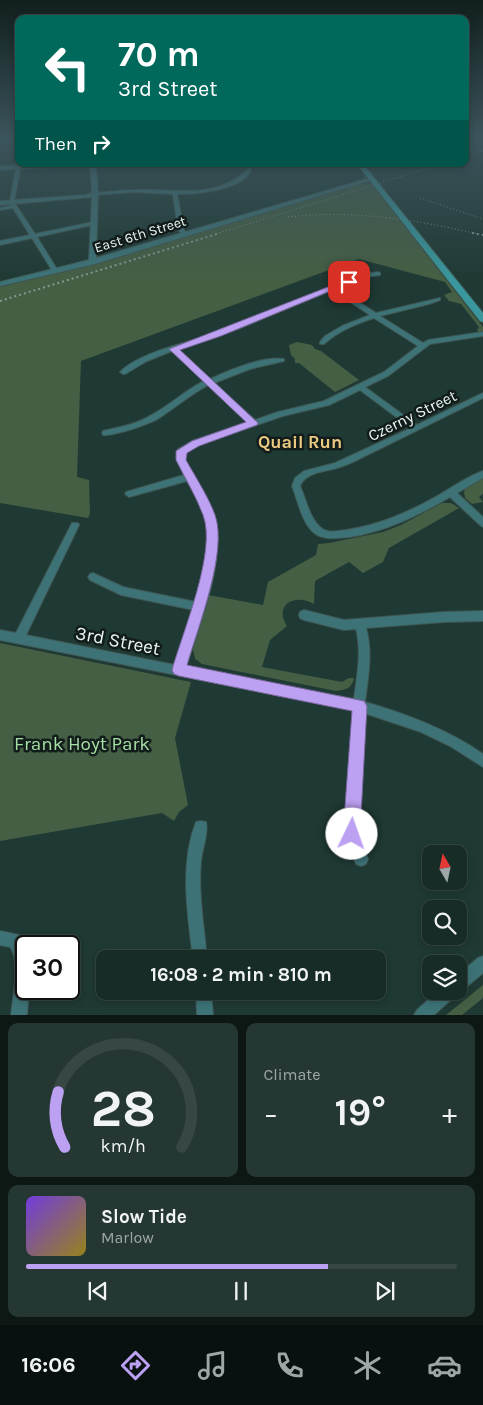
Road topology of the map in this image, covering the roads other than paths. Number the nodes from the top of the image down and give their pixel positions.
1 (15, 185) edge
2 (94, 185) edge
3 (225, 185) edge
4 (350, 185) edge
5 (377, 185) edge
6 (175, 193) junction
7 (95, 194) junction
8 (0, 203) edge
9 (13, 204) junction
10 (0, 209) edge
11 (92, 224) junction
12 (184, 234) junction
13 (32, 236) junction
14 (0, 243) edge
15 (92, 262) junction
16 (55, 271) junction
17 (378, 274) dead end
18 (0, 284) edge
19 (332, 288) junction
20 (438, 299) dead end
21 (374, 316) junction
22 (483, 319) edge
23 (483, 334) edge
24 (483, 339) edge
25 (322, 343) dead end
26 (423, 346) junction
27 (174, 349) junction
28 (282, 360) dead end
29 (123, 372) dead end
30 (209, 383) junction
31 (361, 387) junction
32 (483, 395) edge
33 (253, 423) junction
34 (416, 428) junction
35 (106, 433) dead end
36 (483, 474) edge
37 (189, 477) junction
38 (451, 492) junction
39 (129, 494) dead end
40 (483, 522) edge
41 (75, 525) dead end
42 (93, 577) dead end
43 (199, 607) junction
44 (304, 616) dead end
45 (483, 616) edge
46 (360, 625) junction
47 (0, 635) edge
48 (19, 639) junction
49 (179, 670) junction
50 (359, 706) junction
51 (483, 761) edge
52 (201, 827) dead end
53 (361, 860) dead end
54 (7, 939) edge
55 (199, 950) edge
56 (483, 963) edge
57 (467, 977) edge
58 (204, 1000) edge
59 (440, 1000) edge
60 (19, 1015) edge
61 (205, 1015) edge
62 (422, 1015) edge

1 - 9 street
2 - 7 street
3 - 6 street
4 - 12 street, East 6th Street
5 - 22 main road
6 - 7 street
6 - 12 street
7 - 9 street
7 - 11 street
8 - 9 street
9 - 10 street
9 - 13 street
11 - 13 street
11 - 15 street
12 - 15 street, East 6th Street
13 - 14 street
13 - 16 street
15 - 16 street, East 6th Street
16 - 18 street, East 6th Street
17 - 19 street
19 - 21 street
19 - 27 street
20 - 21 street
21 - 25 street
21 - 26 street
23 - 26 street
24 - 26 street
26 - 31 street
27 - 29 street
27 - 30 street
28 - 30 street
30 - 33 street
30 - 35 street
31 - 33 street
31 - 34 street
32 - 34 street, Czerny Street
33 - 37 street
34 - 38 street, Czerny Street
36 - 38 street
37 - 39 street
37 - 43 street
38 - 40 street
41 - 48 street
42 - 43 street
43 - 49 street
44 - 46 street
45 - 46 street
46 - 50 street
47 - 48 street, 3rd Street
48 - 49 street, 3rd Street
49 - 50 street, 3rd Street
50 - 51 street, 3rd Street
50 - 53 street
52 - 55 street
54 - 60 street
56 - 57 street
58 - 61 street
59 - 62 street

